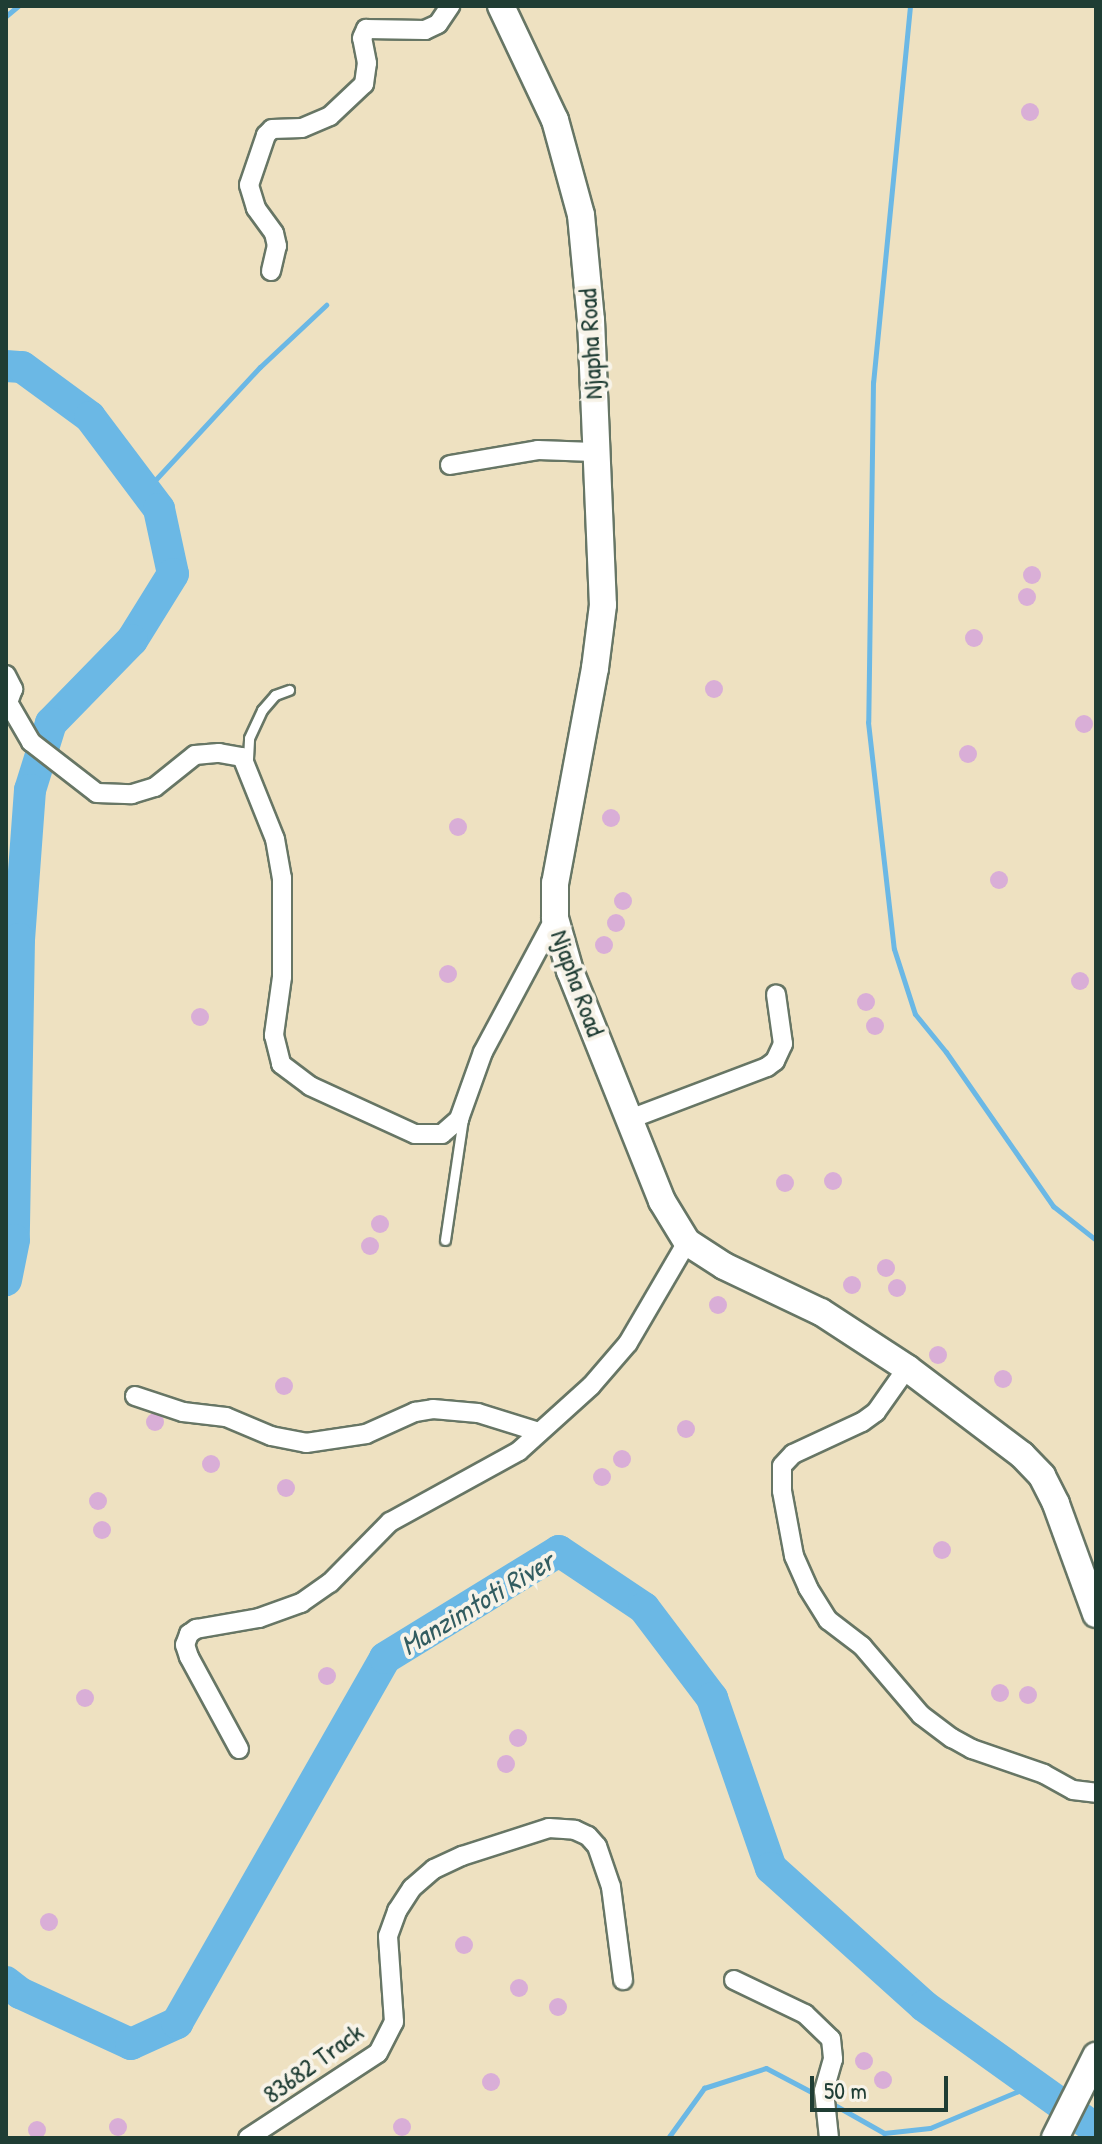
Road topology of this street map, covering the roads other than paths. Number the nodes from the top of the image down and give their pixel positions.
1 (450, 6) edge
2 (501, 6) edge
3 (271, 271) dead end
4 (594, 452) junction
5 (450, 465) dead end
6 (6, 675) edge
7 (289, 690) dead end
8 (8, 706) edge
9 (248, 778) junction
10 (555, 918) junction
11 (776, 994) dead end
12 (463, 1111) junction
13 (630, 1119) junction
14 (445, 1240) dead end
15 (687, 1242) junction
16 (907, 1368) junction
17 (135, 1396) dead end
18 (539, 1432) junction
19 (1096, 1614) edge
20 (239, 1749) dead end
21 (1096, 1793) edge
22 (623, 1980) dead end
23 (734, 1980) dead end
24 (1091, 2065) edge
25 (1060, 2128) edge
26 (248, 2138) edge
27 (829, 2138) edge

1 - 3 street
2 - 4 street, Njapha Road
4 - 5 street
4 - 10 street, Njapha Road
6 - 8 street
7 - 9 lane
8 - 9 street
9 - 12 street
10 - 12 street
10 - 13 street, Njapha Road
11 - 13 street
12 - 14 lane
13 - 15 street, Njapha Road
15 - 16 street, Njapha Road
15 - 18 street
16 - 19 street, Njapha Road
16 - 21 street
17 - 18 street
18 - 20 street
22 - 26 street, 83682 Track
23 - 27 street
24 - 25 street

